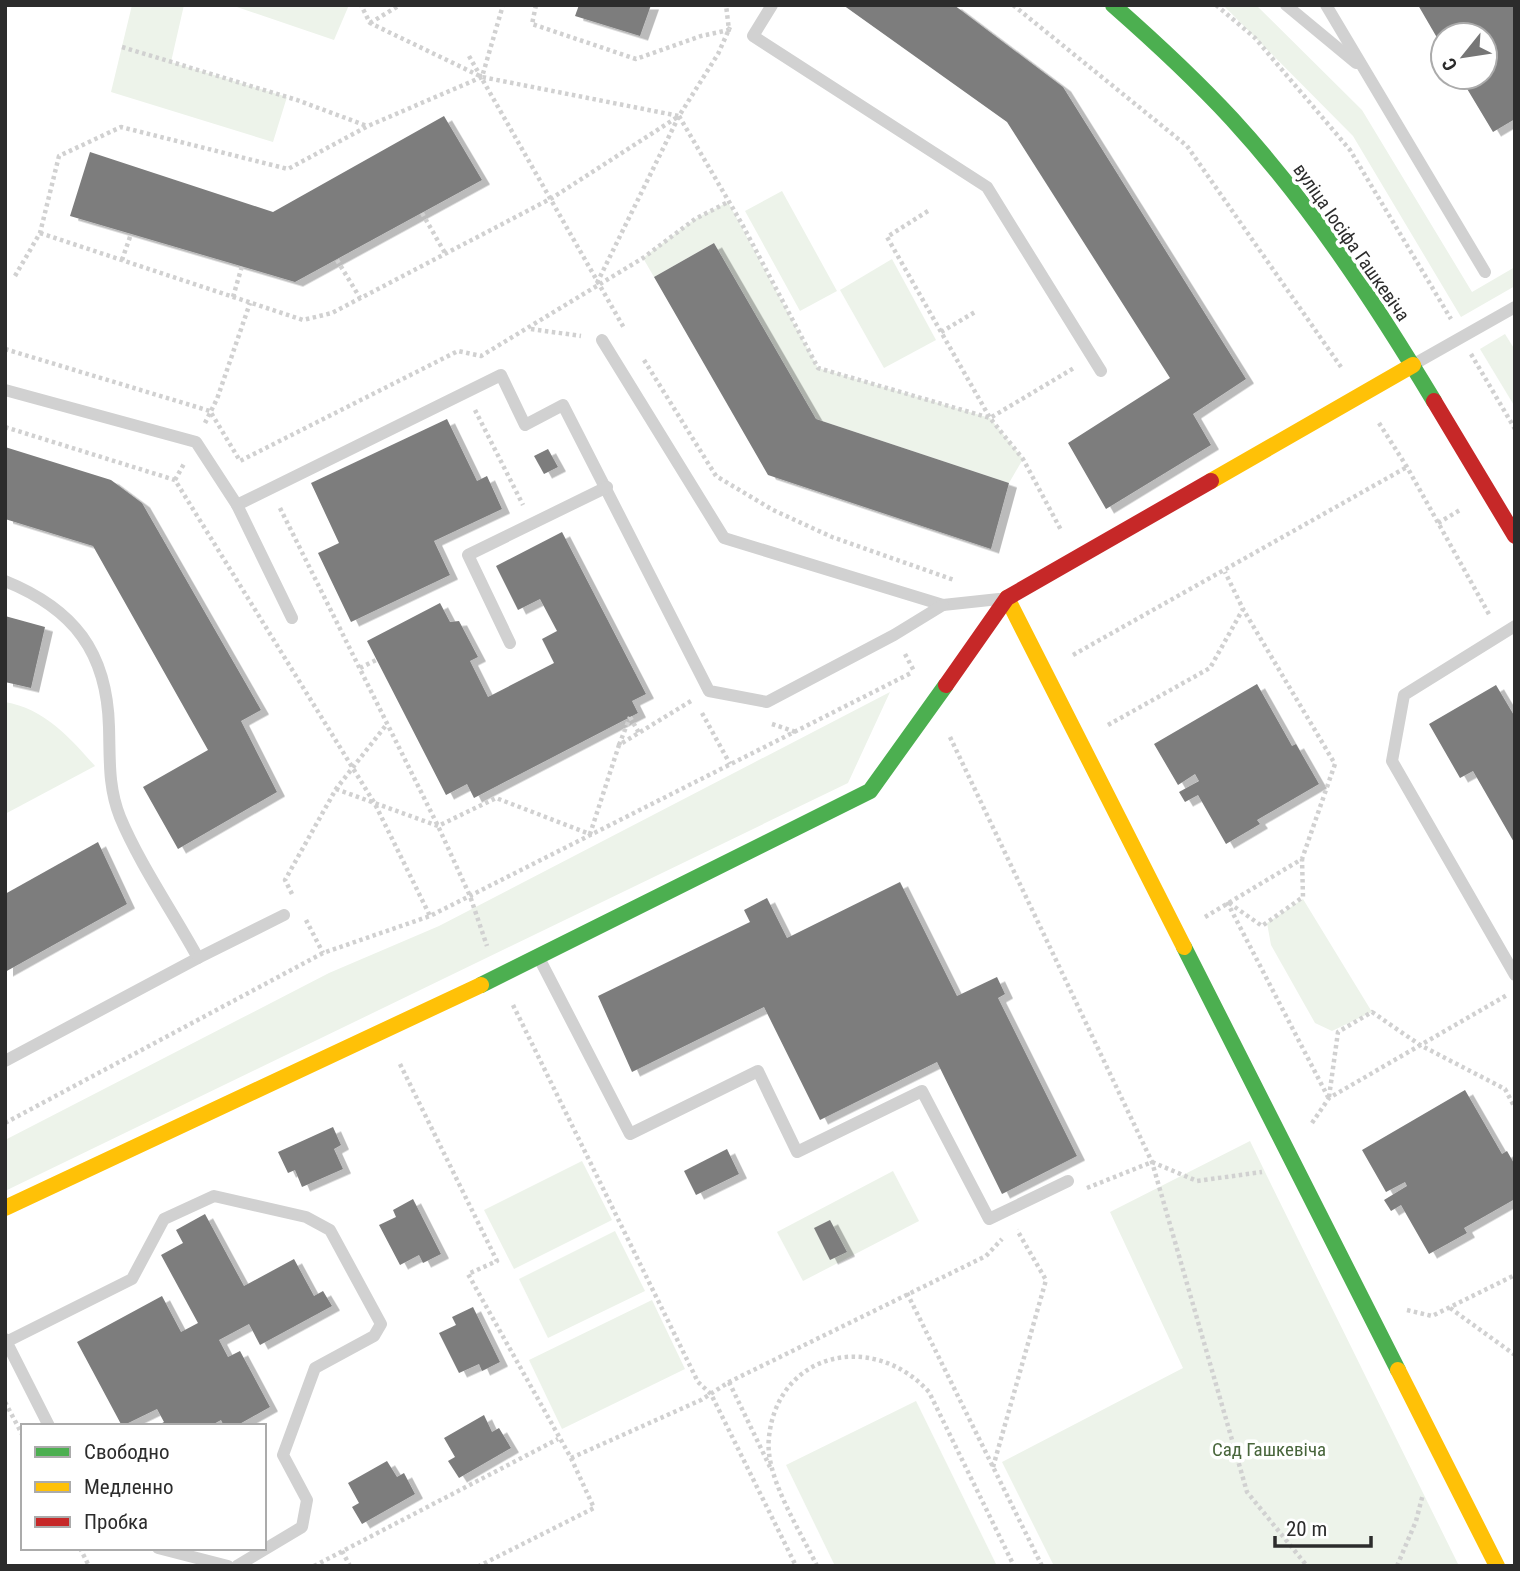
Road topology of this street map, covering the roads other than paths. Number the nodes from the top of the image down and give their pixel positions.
1 (772, 5) edge
2 (1114, 5) edge
3 (1286, 5) edge
4 (1326, 5) edge
5 (1363, 69) junction
6 (1485, 272) dead end
7 (1515, 307) edge
8 (602, 340) road end
9 (1413, 365) junction
10 (1101, 371) dead end
11 (5, 390) edge
12 (607, 487) junction
13 (237, 505) junction
14 (1515, 536) edge
15 (5, 581) edge
16 (1007, 598) junction
17 (943, 605) junction
18 (292, 618) dead end
19 (1515, 626) edge
20 (510, 643) dead end
21 (284, 915) dead end
22 (537, 955) junction
23 (198, 958) junction
24 (1515, 975) edge
25 (5, 1061) edge
26 (1068, 1181) dead end
27 (5, 1208) edge
28 (6, 1340) edge
29 (48, 1424) edge
30 (266, 1549) edge
31 (166, 1550) edge
32 (264, 1550) edge
33 (228, 1566) edge
34 (237, 1566) edge
35 (1497, 1566) edge

1 - 10 lane
2 - 9 street, вуліца Іосіфа Гашкевіча
3 - 5 lane
4 - 5 lane
5 - 6 lane
7 - 9 lane
8 - 17 lane
9 - 14 street, вуліца Іосіфа Гашкевіча
9 - 16 street
11 - 13 lane
12 - 13 lane
12 - 17 lane
12 - 20 lane
13 - 18 lane
15 - 23 lane
16 - 17 lane
16 - 22 street
16 - 35 street
19 - 24 lane
21 - 23 lane
22 - 26 lane
22 - 27 street
23 - 25 lane
28 - 29 lane
28 - 30 lane
31 - 33 lane
32 - 34 lane

